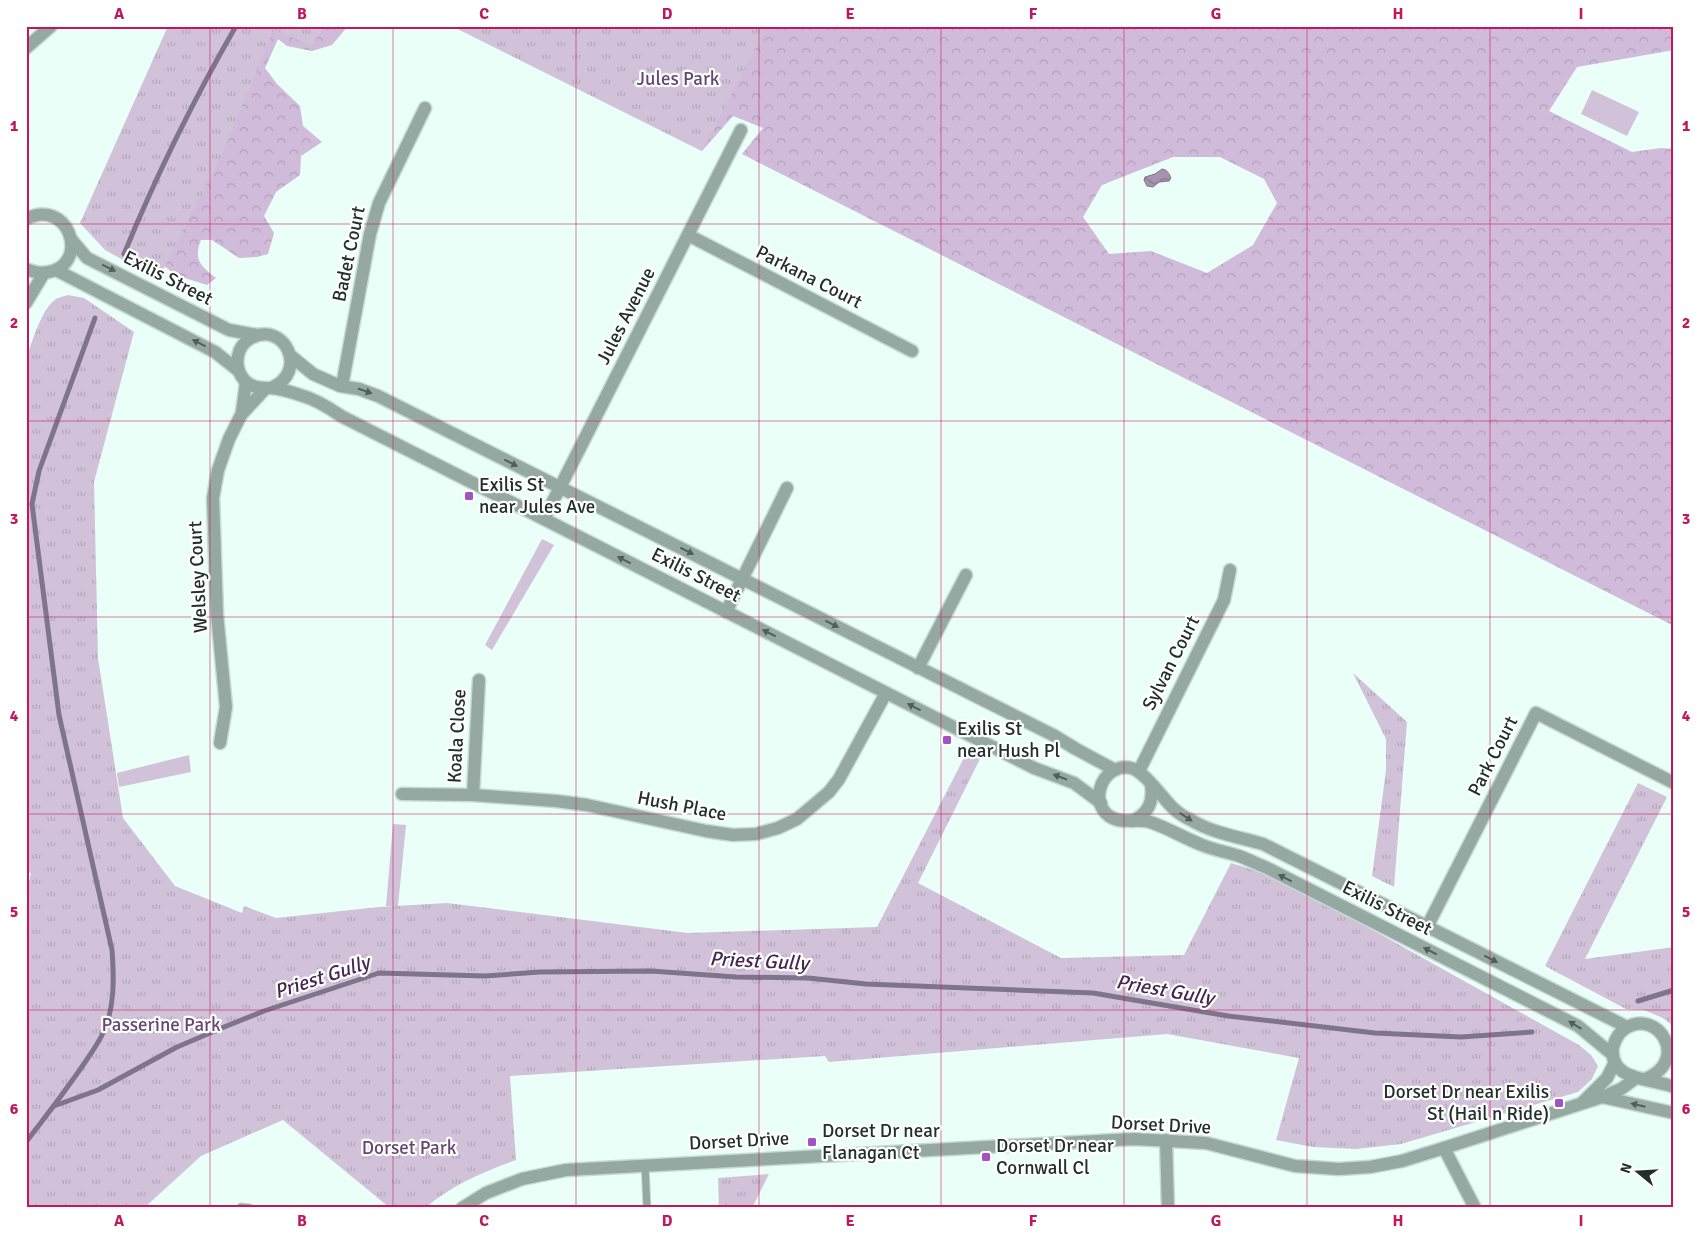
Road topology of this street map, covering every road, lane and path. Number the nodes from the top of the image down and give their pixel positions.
1 (51, 26) edge
2 (26, 48) edge
3 (424, 108) dead end
4 (741, 130) dead end
5 (27, 218) edge
6 (688, 235) junction
7 (71, 239) junction
8 (26, 269) edge
9 (50, 272) junction
10 (26, 303) edge
11 (257, 336) junction
12 (912, 351) dead end
13 (291, 356) junction
14 (239, 371) junction
15 (246, 382) junction
16 (342, 386) junction
17 (268, 388) junction
18 (241, 415) junction
19 (560, 487) junction
20 (787, 488) dead end
21 (544, 520) junction
22 (1230, 570) dead end
23 (966, 576) dead end
24 (742, 579) junction
25 (726, 612) junction
26 (918, 668) junction
27 (478, 680) dead end
28 (886, 693) junction
29 (220, 743) dead end
30 (1115, 770) junction
31 (1139, 771) junction
32 (1674, 783) edge
33 (1151, 784) junction
34 (402, 794) dead end
35 (473, 795) junction
36 (1100, 803) junction
37 (1132, 821) junction
38 (1427, 927) junction
39 (1627, 1027) junction
40 (1671, 1050) edge
41 (1614, 1058) junction
42 (1640, 1078) junction
43 (1674, 1087) edge
44 (1602, 1097) junction
45 (1583, 1102) junction
46 (1674, 1113) edge
47 (1166, 1140) junction
48 (1444, 1148) junction
49 (644, 1165) junction
50 (240, 1207) edge
51 (250, 1208) edge
52 (462, 1208) edge
53 (647, 1208) edge
54 (1168, 1208) edge
55 (1475, 1208) edge

1 - 2 street
3 - 16 street, Badet Court
4 - 6 street, Jules Avenue
5 - 7 street, Exilis Street
6 - 12 street, Parkana Court
6 - 19 street, Jules Avenue
7 - 9 street
7 -> 11 street, Exilis Street
8 - 9 street
9 - 10 street
14 -> 9 street
11 - 13 street, Exilis Street
11 - 14 street
13 - 16 street, Exilis Street
13 - 17 street
14 - 15 street
15 - 17 street, Exilis Street
15 - 18 street, Welsley Court
16 -> 19 street, Exilis Street
17 - 18 street, Welsley Court
17 - 21 street, Exilis Street
18 - 29 street, Welsley Court
19 - 21 street, Jules Avenue
19 -> 24 street, Exilis Street
20 - 24 street
25 -> 21 street, Exilis Street
22 - 31 street, Sylvan Court
23 - 26 street
24 - 25 street
24 -> 26 street, Exilis Street
28 -> 25 street, Exilis Street
26 - 30 street, Exilis Street
27 - 35 street, Koala Close
28 - 35 street, Hush Place
36 -> 28 street, Exilis Street
30 - 31 street, Exilis Street
30 - 36 street
31 - 33 street, Exilis Street
32 - 38 street, Park Court
33 - 37 street
33 -> 38 street, Exilis Street
34 - 35 street, Hush Place
36 - 37 street, Exilis Street
41 -> 37 street, Exilis Street
38 -> 39 street, Exilis Street
39 - 40 street, Exilis Street
39 - 41 street
40 - 42 street, Exilis Street
41 - 42 street, Exilis Street
41 - 45 street, Dorset Drive
42 - 43 street, Exilis Street
42 - 44 street, Dorset Drive
44 - 45 street, Dorset Drive
46 -> 44 street
45 - 48 street, Dorset Drive
47 - 48 street, Dorset Drive
47 - 49 street, Dorset Drive
47 - 54 street
48 - 55 street
49 - 52 street, Dorset Drive
49 - 53 lane
50 - 51 lane

